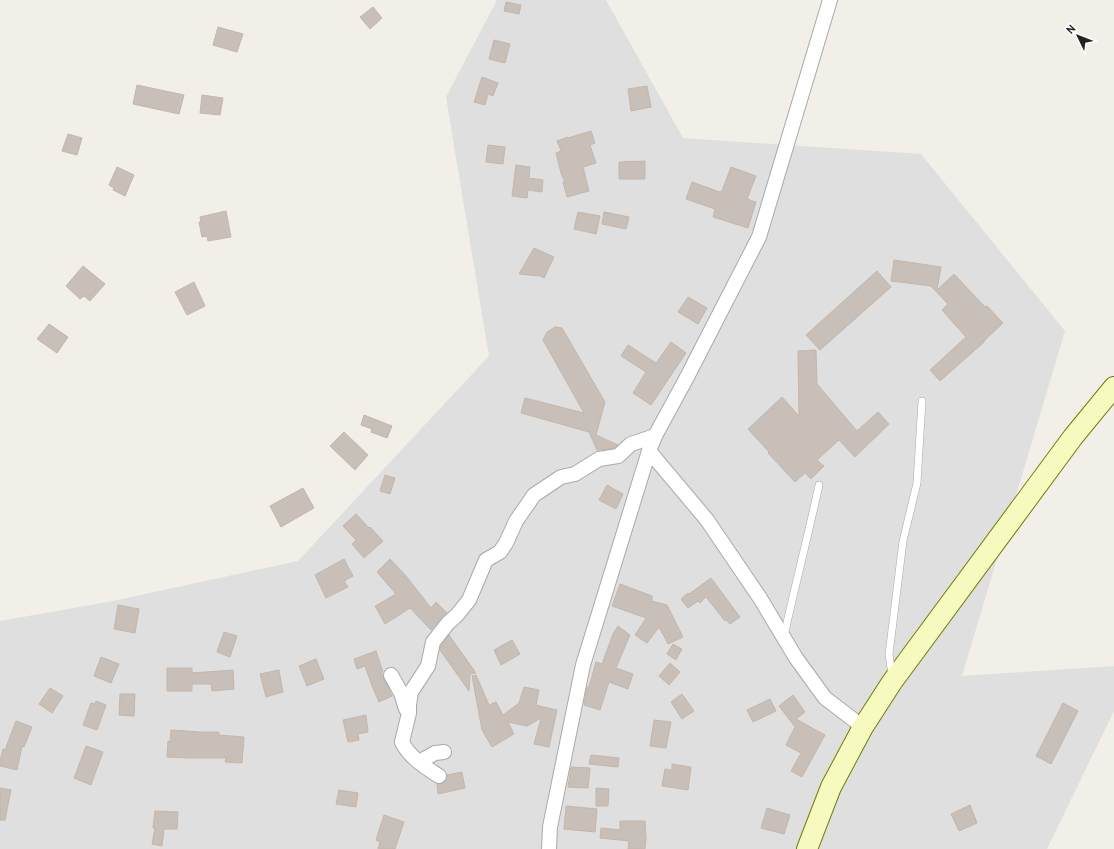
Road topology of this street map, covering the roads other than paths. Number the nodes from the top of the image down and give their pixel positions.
1 (830, 0) edge
2 (1114, 387) edge
3 (922, 401) dead end
4 (655, 436) junction
5 (649, 451) junction
6 (819, 485) dead end
7 (784, 638) junction
8 (391, 675) dead end
9 (892, 682) junction
10 (406, 694) junction
11 (863, 727) junction
12 (444, 752) dead end
13 (419, 762) junction
14 (439, 776) dead end
15 (549, 849) edge
16 (807, 849) edge

1 - 4 street
2 - 9 main road
3 - 9 lane
4 - 5 street
4 - 10 street
5 - 7 street
5 - 15 street
6 - 7 lane
7 - 11 street
8 - 10 street
9 - 11 main road
10 - 13 street
11 - 16 main road
12 - 13 street
13 - 14 street

